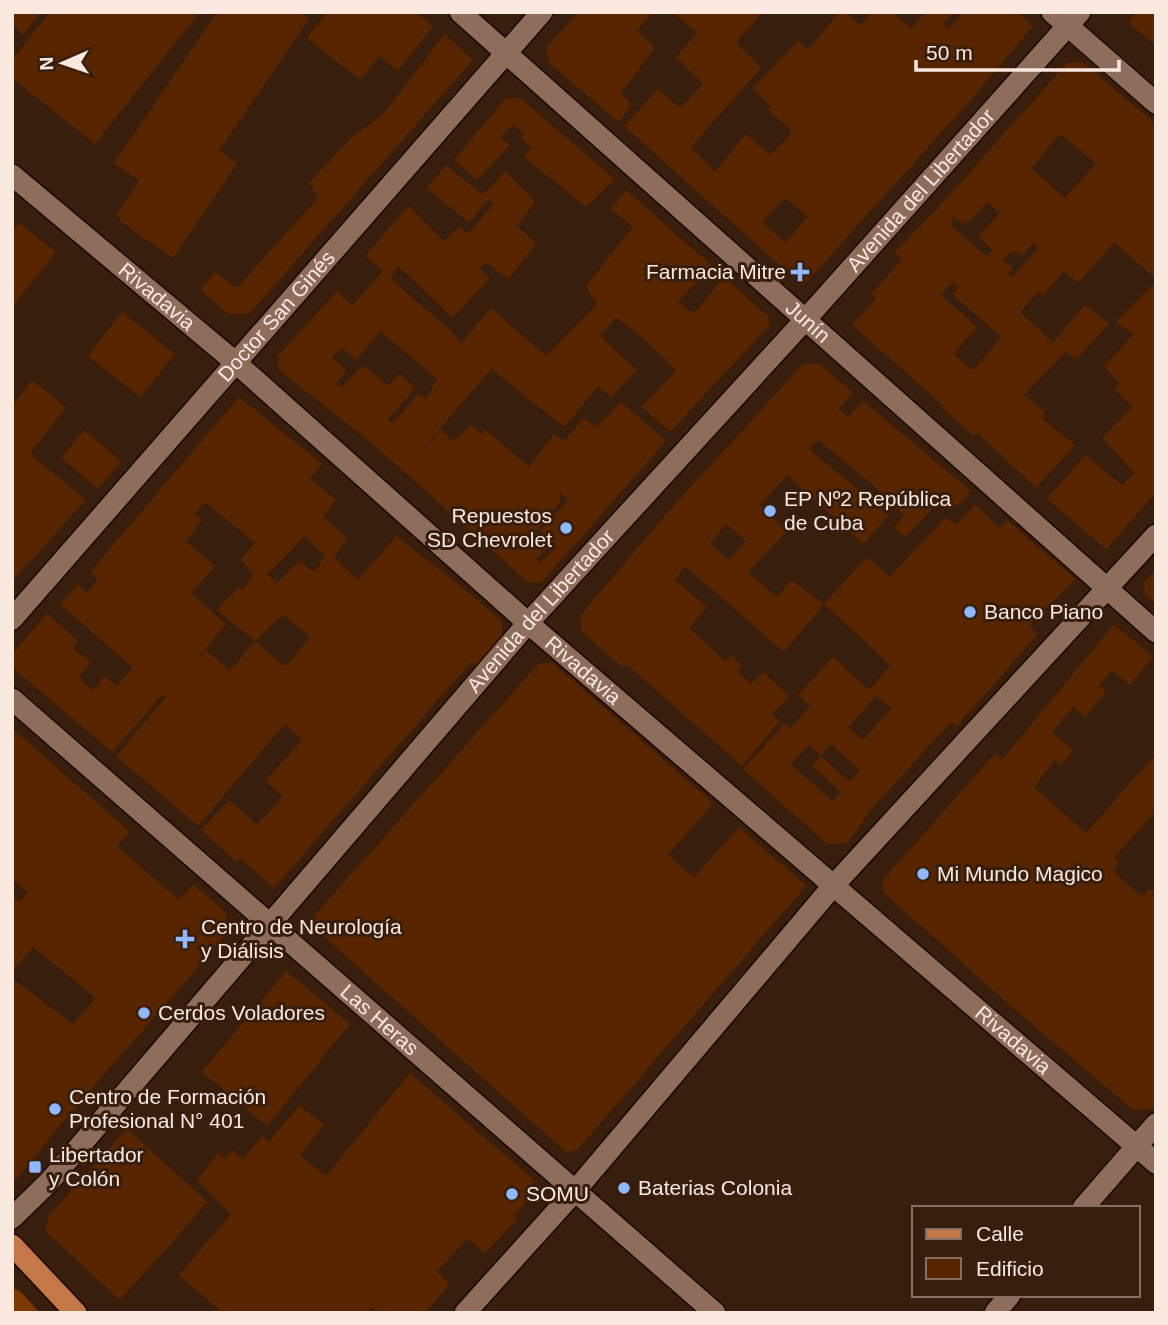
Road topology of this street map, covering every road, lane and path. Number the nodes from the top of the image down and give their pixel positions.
1 (460, 12) edge
2 (542, 12) edge
3 (1066, 17) edge
4 (506, 53) junction
5 (1156, 103) edge
6 (12, 175) edge
7 (805, 320) junction
8 (235, 362) junction
9 (1156, 535) edge
10 (1107, 589) junction
11 (12, 619) edge
12 (528, 623) junction
13 (1156, 632) edge
14 (12, 699) edge
15 (833, 886) junction
16 (269, 925) junction
17 (1156, 1124) edge
18 (1135, 1146) junction
19 (1156, 1163) edge
20 (575, 1191) junction
21 (1085, 1206) edge
22 (12, 1218) edge
23 (12, 1245) edge
24 (1008, 1297) edge
25 (76, 1313) edge
26 (465, 1313) edge
27 (715, 1313) edge
28 (995, 1313) edge

1 - 4 street, Junín
2 - 4 street, Doctor San Ginés
3 - 5 street
3 - 7 street, Avenida del Libertador
4 - 7 street, Junín
4 - 8 street, Doctor San Ginés
6 - 8 street, Rivadavia
7 - 10 street, Junín
7 - 12 street, Avenida del Libertador
8 - 11 street, Doctor San Ginés
8 - 12 street, Rivadavia
9 - 10 street
10 - 13 street, Junín
10 - 15 street
12 - 15 street, Rivadavia
12 - 16 street, Avenida del Libertador
14 - 16 street, Las Heras
15 - 18 street, Rivadavia
15 - 20 street
16 - 20 street, Las Heras
16 - 22 street, Avenida del Libertador
17 - 18 street
18 - 19 street, Rivadavia
18 - 21 street
20 - 26 street
20 - 27 street, Las Heras
23 - 25 main road
24 - 28 street

